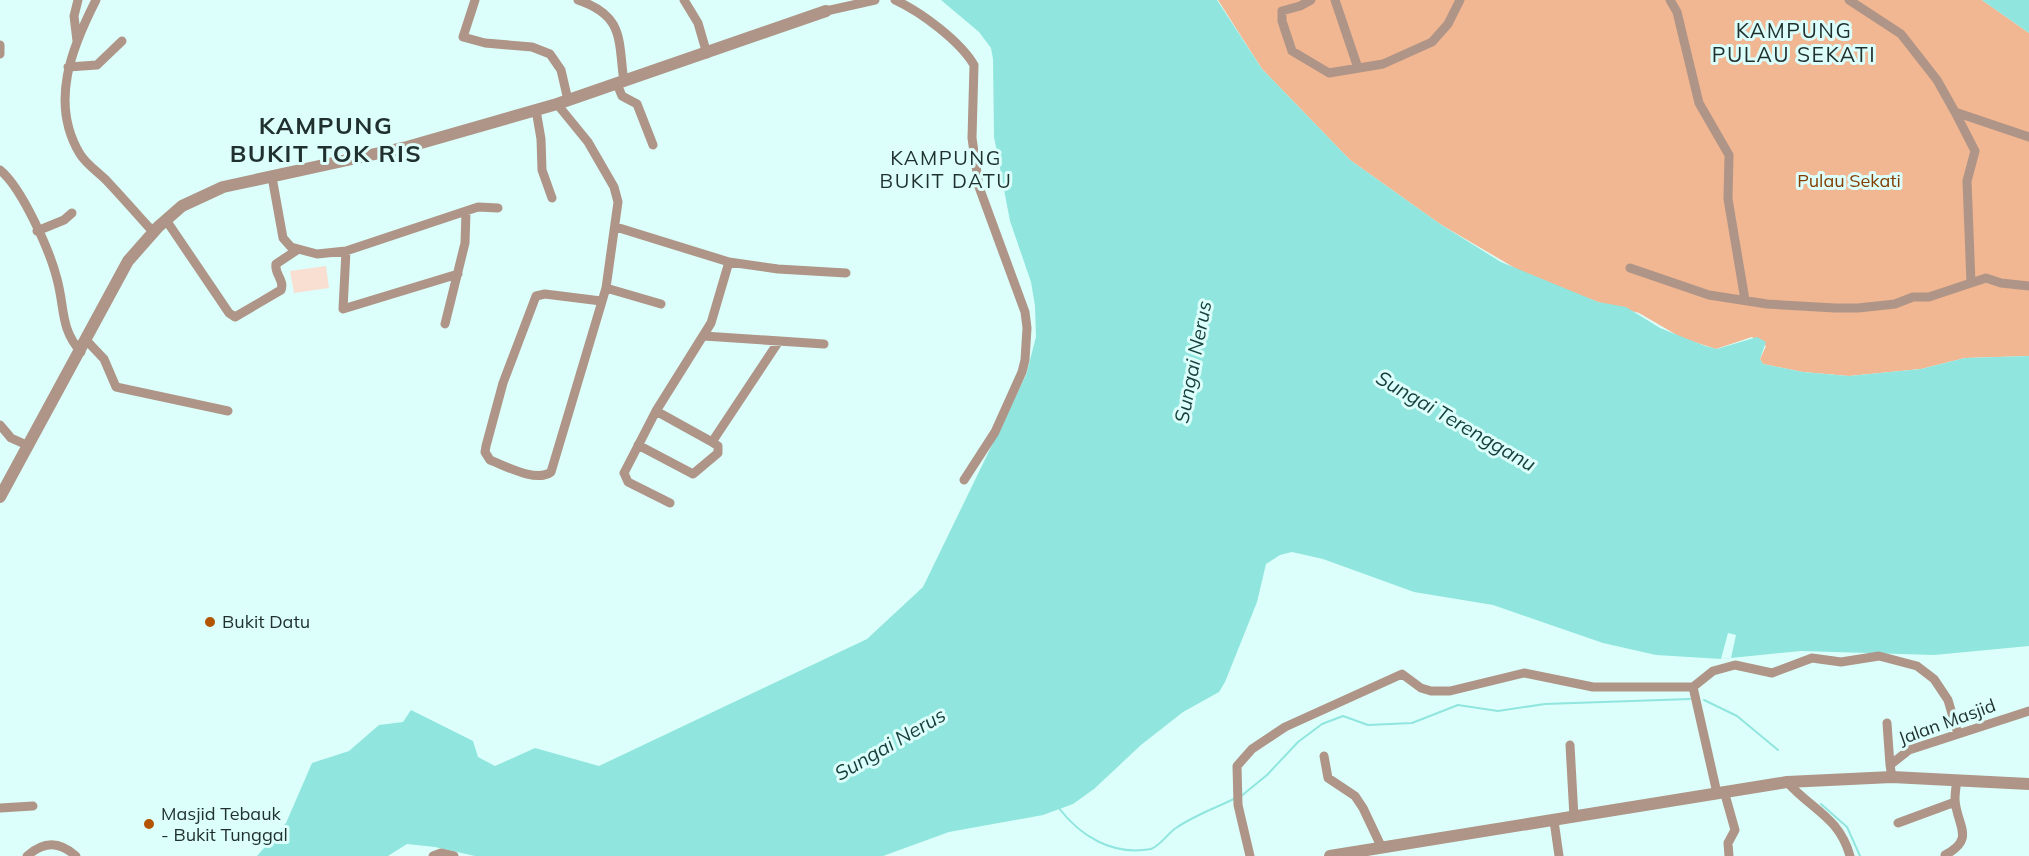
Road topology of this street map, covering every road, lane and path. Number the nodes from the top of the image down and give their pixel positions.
1 (78, 0) edge
2 (95, 0) edge
3 (475, 0) edge
4 (578, 0) edge
5 (684, 0) edge
6 (875, 0) edge
7 (895, 0) edge
8 (1311, 0) edge
9 (1335, 0) edge
10 (1460, 0) edge
11 (1670, 0) edge
12 (1848, 0) edge
13 (826, 11) joint
14 (76, 41) junction
15 (122, 41) dead end
16 (0, 45) edge
17 (0, 54) edge
18 (707, 54) junction
19 (68, 67) junction
20 (1358, 68) dead end
21 (620, 83) junction
22 (563, 102) junction
23 (536, 110) junction
24 (1955, 112) junction
25 (2029, 137) edge
26 (653, 145) dead end
27 (0, 170) edge
28 (272, 177) junction
29 (552, 198) dead end
30 (498, 208) dead end
31 (466, 212) junction
32 (72, 213) dead end
33 (166, 219) junction
34 (616, 227) junction
35 (37, 231) junction
36 (153, 232) junction
37 (297, 250) junction
38 (346, 250) junction
39 (729, 262) junction
40 (1630, 268) dead end
41 (846, 273) dead end
42 (458, 274) junction
43 (1971, 283) junction
44 (2029, 286) edge
45 (606, 288) junction
46 (1745, 300) junction
47 (601, 301) junction
48 (661, 304) dead end
49 (445, 324) dead end
50 (704, 336) junction
51 (779, 341) junction
52 (824, 344) dead end
53 (84, 347) junction
54 (228, 411) dead end
55 (656, 411) junction
56 (0, 425) edge
57 (712, 442) junction
58 (638, 445) junction
59 (29, 446) junction
60 (964, 480) dead end
61 (0, 497) edge
62 (670, 503) dead end
63 (1693, 687) junction
64 (2029, 711) edge
65 (1887, 723) dead end
66 (1958, 734) junction
67 (1570, 745) dead end
68 (1324, 756) dead end
69 (1891, 771) junction
70 (1957, 780) junction
71 (1787, 782) junction
72 (2029, 784) edge
73 (1721, 792) junction
74 (1955, 802) junction
75 (33, 806) dead end
76 (0, 808) edge
77 (1574, 817) junction
78 (1554, 821) junction
79 (1898, 823) dead end
80 (1381, 846) junction
81 (1945, 855) edge
82 (27, 856) edge
83 (76, 856) edge
84 (433, 856) edge
85 (454, 856) edge
86 (1250, 856) edge
87 (1330, 856) edge
88 (1559, 856) edge
89 (1729, 856) edge
90 (1850, 856) edge

1 - 14 street
2 - 14 street
3 - 22 street
4 - 21 street
5 - 18 street
6 - 13 street
7 - 60 street
8 - 10 street
9 - 20 street
11 - 46 street
12 - 24 street
13 - 18 street
14 - 19 street
15 - 19 street
16 - 17 street
18 - 21 street
19 - 36 street
21 - 22 street
21 - 26 street
22 - 23 street
22 - 34 street
23 - 28 street
23 - 29 street
24 - 25 street
24 - 43 street
27 - 35 street
28 - 33 street
28 - 37 street
30 - 31 street
31 - 38 street
31 - 42 street
32 - 35 street
33 - 36 street
33 - 37 street
34 - 39 street
34 - 45 street
35 - 53 street
36 - 53 street
37 - 38 street
38 - 42 street
39 - 41 street
39 - 50 street
40 - 46 street
42 - 49 street
43 - 44 street
43 - 46 street
45 - 47 street
45 - 48 street
47 - 47 street
50 - 51 street
50 - 55 street
51 - 52 street
51 - 57 street
53 - 54 street
53 - 59 street
55 - 57 street
55 - 58 street
56 - 59 street
57 - 58 street
58 - 62 street
59 - 61 street
63 - 66 street
63 - 73 street
63 - 86 street
64 - 66 street, Jalan Masjid
65 - 69 street
66 - 69 street, Jalan Masjid
67 - 77 street
68 - 80 street
69 - 70 street
69 - 71 street
70 - 72 street
70 - 74 street
71 - 73 street
71 - 90 street
73 - 77 street
73 - 89 street
74 - 79 street
74 - 81 street
75 - 76 street
77 - 78 street
78 - 80 street
78 - 88 street
80 - 87 street
82 - 83 street
84 - 85 street

